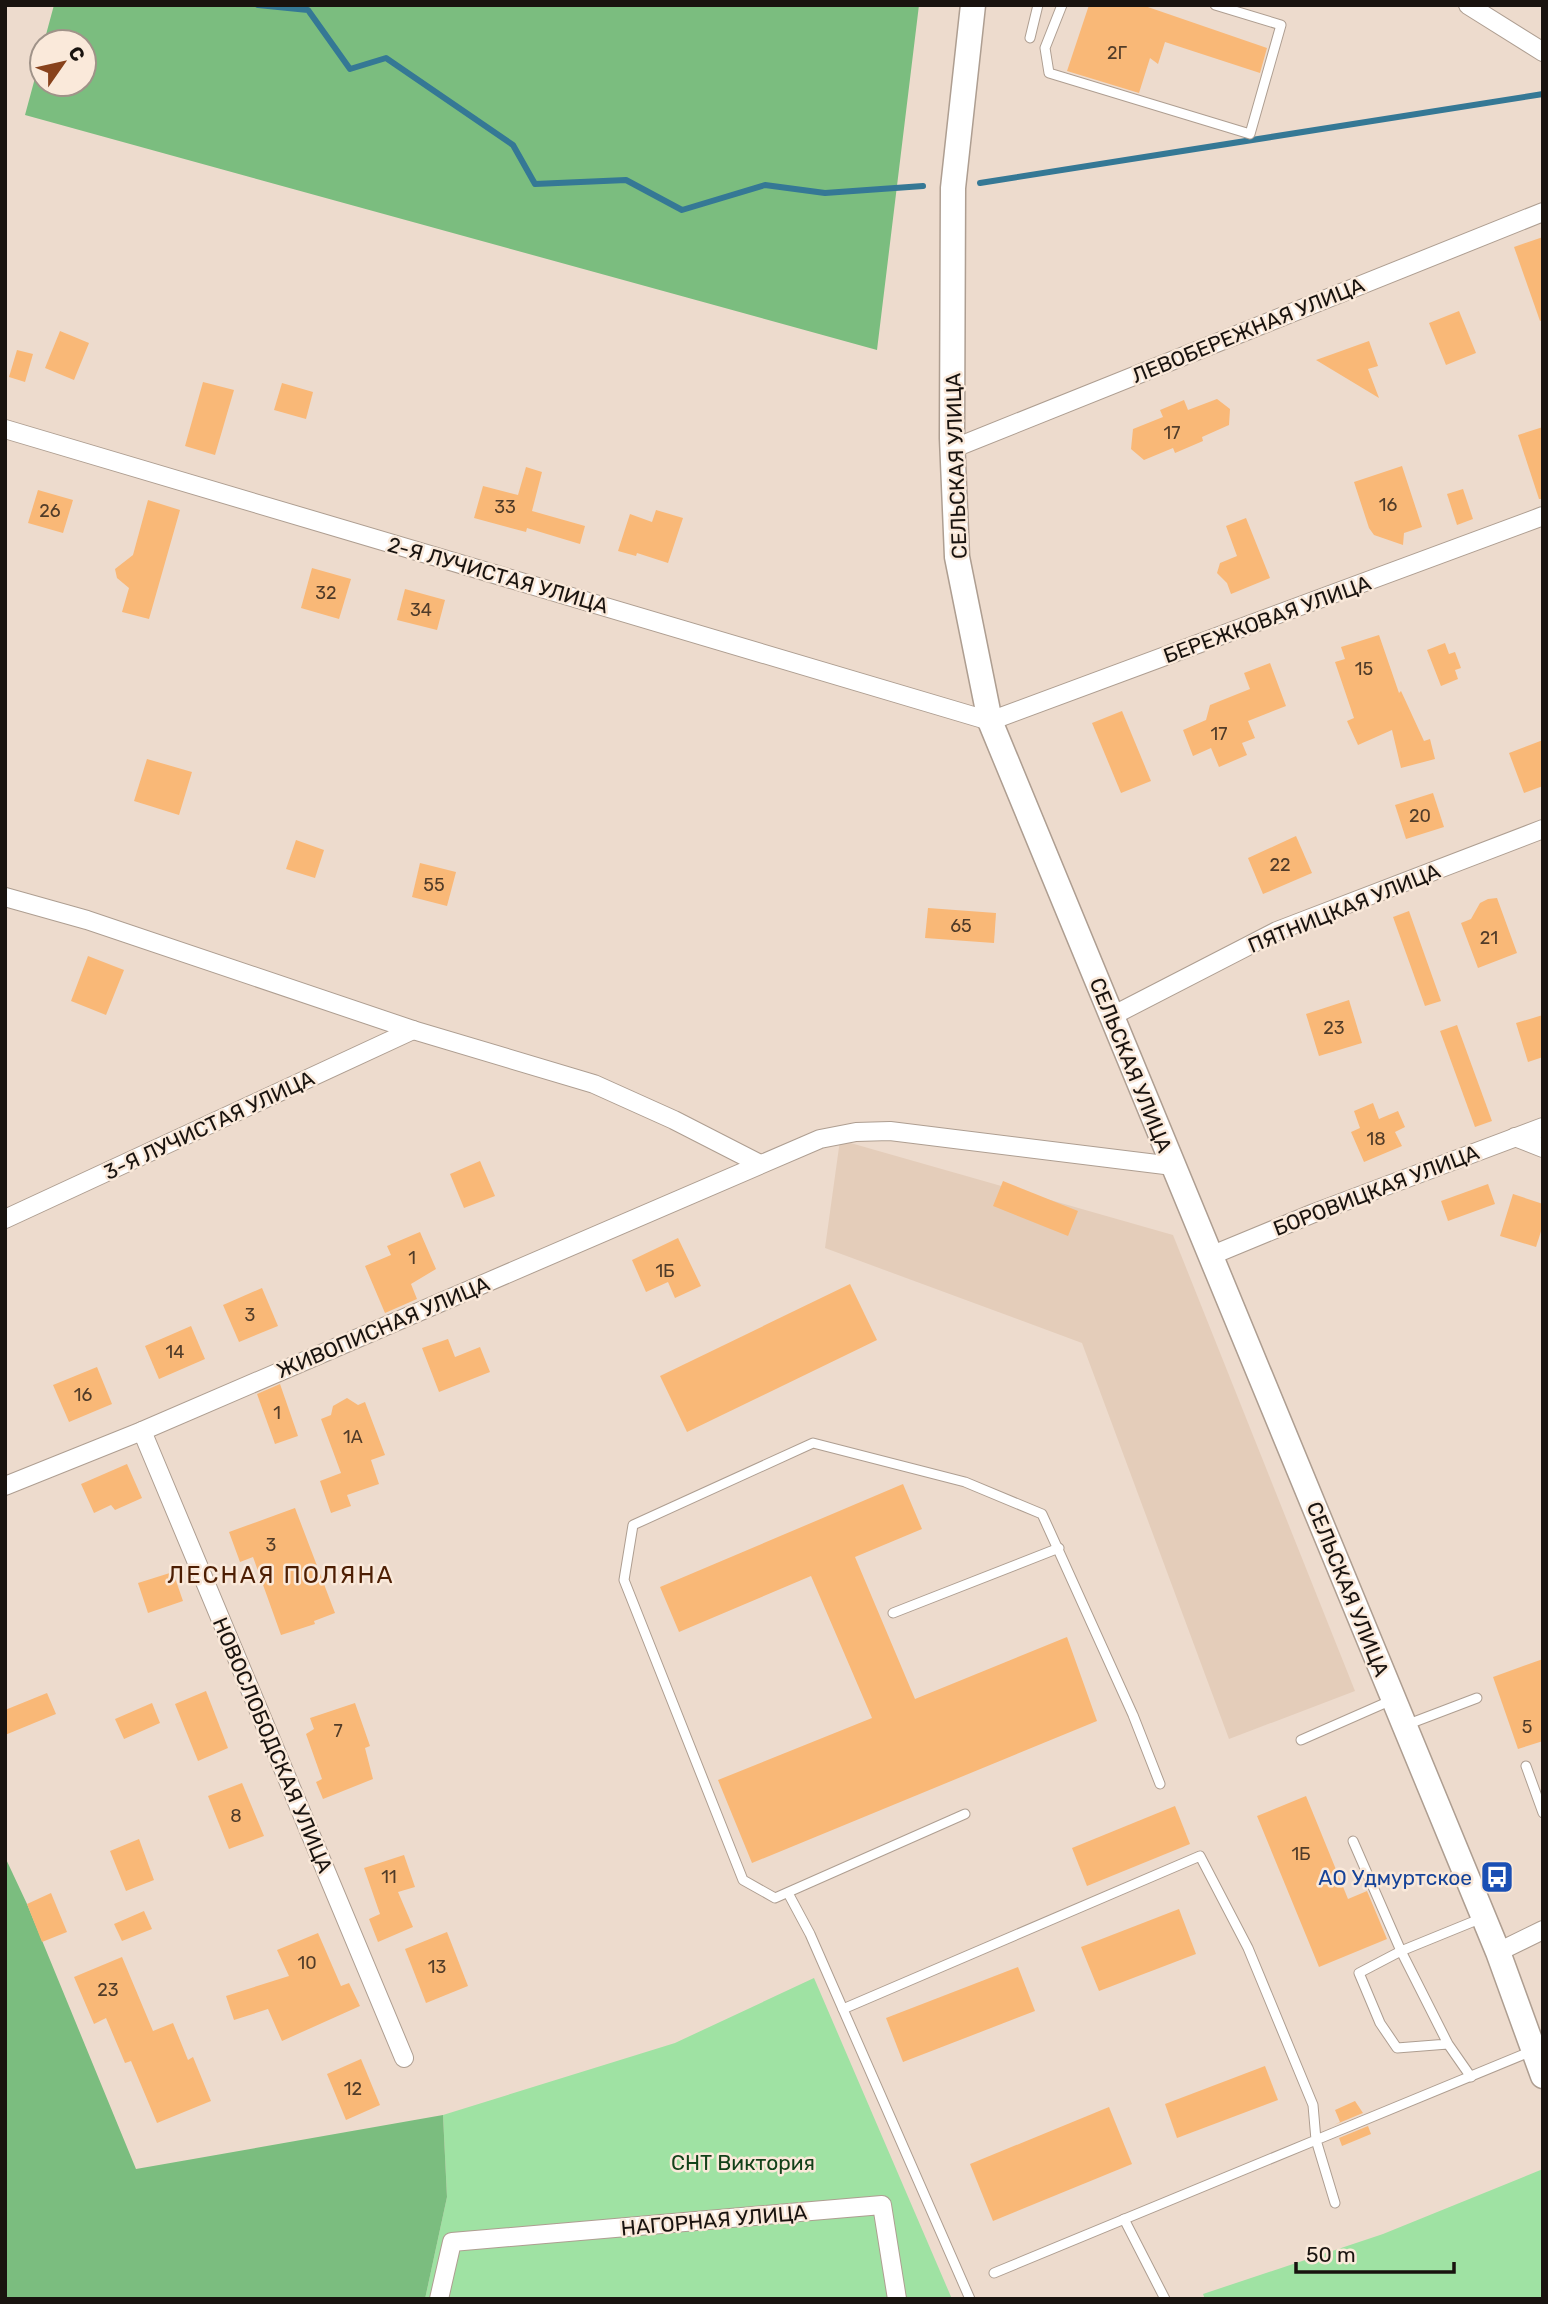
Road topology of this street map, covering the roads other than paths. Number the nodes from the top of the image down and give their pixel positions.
1 (973, 5) edge
2 (1038, 5) edge
3 (1062, 5) edge
4 (1215, 5) edge
5 (1468, 5) edge
6 (1030, 38) dead end
7 (1543, 52) edge
8 (1543, 212) edge
9 (5, 429) edge
10 (952, 449) junction
11 (1543, 516) edge
12 (990, 721) junction
13 (1543, 829) edge
14 (5, 897) edge
15 (1112, 1016) junction
16 (413, 1030) junction
17 (1543, 1127) edge
18 (1515, 1137) junction
19 (1543, 1148) edge
20 (760, 1164) junction
21 (1173, 1166) junction
22 (5, 1219) edge
23 (1210, 1256) junction
24 (142, 1431) junction
25 (5, 1486) edge
26 (1059, 1548) junction
27 (893, 1613) dead end
28 (1477, 1698) dead end
29 (1394, 1699) junction
30 (1405, 1726) junction
31 (1301, 1740) dead end
32 (1526, 1766) dead end
33 (1160, 1784) dead end
34 (1543, 1813) edge
35 (965, 1814) dead end
36 (1353, 1841) dead end
37 (788, 1893) junction
38 (1483, 1917) junction
39 (1543, 1930) edge
40 (1401, 1951) junction
41 (1498, 1952) junction
42 (844, 2009) junction
43 (1448, 2044) junction
44 (1533, 2050) junction
45 (404, 2058) dead end
46 (1543, 2076) edge
47 (1471, 2077) junction
48 (1316, 2140) junction
49 (1335, 2203) dead end
50 (1124, 2219) junction
51 (994, 2273) dead end
52 (439, 2299) edge
53 (897, 2299) edge
54 (970, 2299) edge
55 (1165, 2299) edge

1 - 10 street, СЕЛЬСКАЯ УЛИЦА
2 - 6 lane
3 - 4 lane
5 - 7 street
8 - 10 street, ЛЕВОБЕРЕЖНАЯ УЛИЦА
9 - 12 street, 2-Я ЛУЧИСТАЯ УЛИЦА
10 - 12 street, СЕЛЬСКАЯ УЛИЦА
11 - 12 street, БЕРЕЖКОВАЯ УЛИЦА
12 - 15 street, СЕЛЬСКАЯ УЛИЦА
13 - 15 street, ПЯТНИЦКАЯ УЛИЦА
14 - 16 street
15 - 21 street, СЕЛЬСКАЯ УЛИЦА
16 - 20 street
16 - 22 street, 3-Я ЛУЧИСТАЯ УЛИЦА
17 - 18 street, БОРОВИЦКАЯ УЛИЦА
18 - 19 street
18 - 23 street, БОРОВИЦКАЯ УЛИЦА
20 - 21 street, ЖИВОПИСНАЯ УЛИЦА
20 - 24 street, ЖИВОПИСНАЯ УЛИЦА
21 - 23 street, СЕЛЬСКАЯ УЛИЦА
23 - 29 street, СЕЛЬСКАЯ УЛИЦА
24 - 25 street, ЖИВОПИСНАЯ УЛИЦА
24 - 45 street, НОВОСЛОБОДСКАЯ УЛИЦА
26 - 27 lane
26 - 33 lane
26 - 37 lane
28 - 30 lane
29 - 30 street, СЕЛЬСКАЯ УЛИЦА
29 - 31 lane
30 - 38 street, СЕЛЬСКАЯ УЛИЦА
32 - 34 lane
35 - 37 lane
36 - 40 lane
37 - 42 lane
38 - 40 lane
38 - 41 street, СЕЛЬСКАЯ УЛИЦА
39 - 41 street
40 - 43 lane
40 - 43 lane
41 - 44 street, СЕЛЬСКАЯ УЛИЦА
42 - 48 lane
42 - 54 lane
43 - 47 lane
44 - 46 street, СЕЛЬСКАЯ УЛИЦА
44 - 47 lane
47 - 48 lane
48 - 49 lane
48 - 50 lane
50 - 51 lane
50 - 55 lane
52 - 53 street, НАГОРНАЯ УЛИЦА

